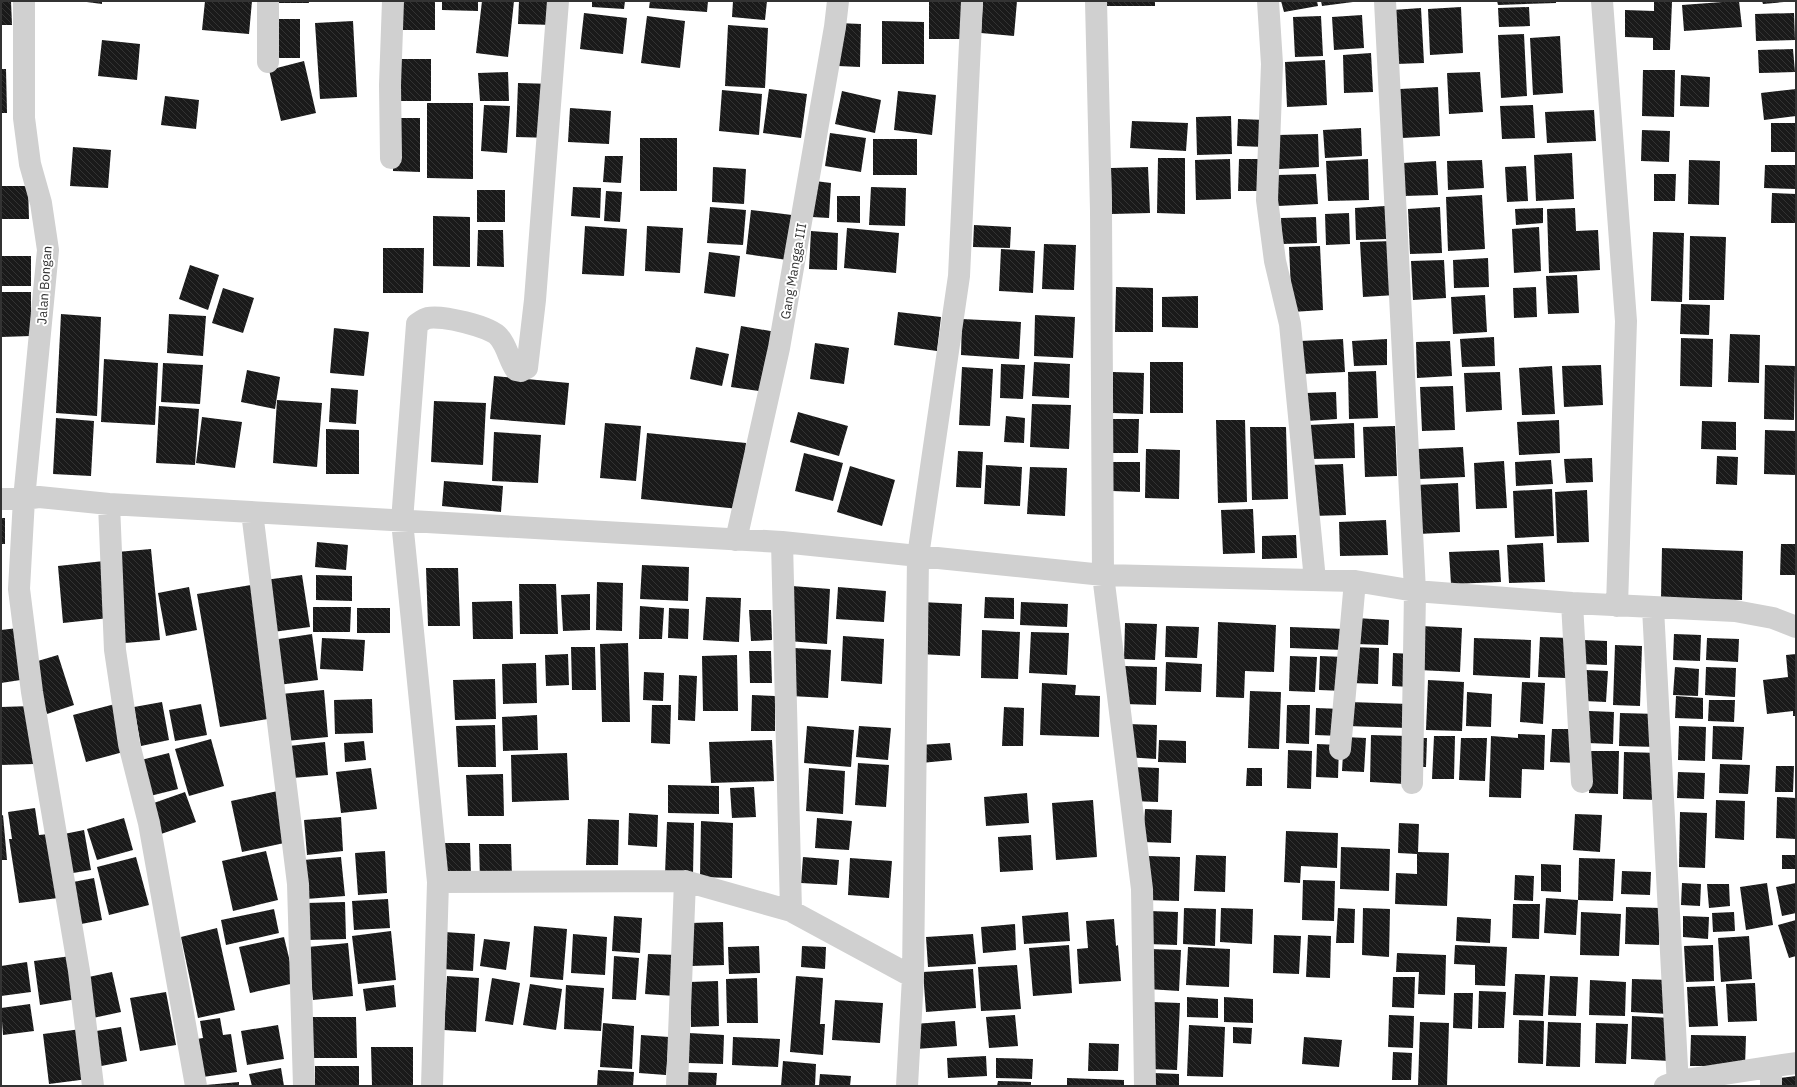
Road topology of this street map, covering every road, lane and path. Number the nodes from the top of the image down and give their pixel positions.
1 (24, 1) edge
2 (268, 1) edge
3 (393, 1) edge
4 (558, 1) edge
5 (838, 1) edge
6 (972, 1) edge
7 (1096, 1) edge
8 (1268, 1) edge
9 (1386, 1) edge
10 (1602, 1) edge
11 (268, 62) dead end
12 (390, 158) dead end
13 (1, 498) edge
14 (24, 499) junction
15 (109, 504) junction
16 (252, 512) junction
17 (402, 521) junction
18 (736, 540) junction
19 (782, 542) junction
20 (918, 556) junction
21 (1103, 575) junction
22 (1315, 580) junction
23 (1355, 581) junction
24 (1415, 591) junction
25 (1572, 604) junction
26 (1617, 606) junction
27 (1653, 608) junction
28 (1796, 627) edge
29 (1340, 749) dead end
30 (1582, 782) dead end
31 (1412, 783) dead end
32 (685, 881) junction
33 (438, 882) junction
34 (791, 911) junction
35 (913, 977) junction
36 (1796, 1063) edge
37 (1771, 1077) edge
38 (1674, 1084) edge
39 (93, 1086) edge
40 (196, 1086) edge
41 (304, 1086) edge
42 (432, 1086) edge
43 (677, 1086) edge
44 (907, 1086) edge
45 (1145, 1086) edge

1 - 14 street, Jalan Bongan
2 - 11 street
3 - 12 street
4 - 17 street
5 - 18 street, Gang Mangga III
6 - 20 street
7 - 21 street
8 - 22 street
9 - 24 street
10 - 26 street
13 - 14 street
14 - 15 street
14 - 39 street, Jalan Bongan
15 - 16 street
15 - 40 street
16 - 17 street
16 - 41 street
17 - 18 street
17 - 33 street
18 - 19 street
19 - 20 street
19 - 34 street
20 - 21 street
20 - 35 street
21 - 22 street
21 - 45 street
22 - 23 street
23 - 24 street
23 - 29 street
24 - 25 street
24 - 31 street
25 - 26 street
25 - 30 street
26 - 27 street
27 - 28 street
27 - 38 street
32 - 33 street
32 - 34 street
32 - 43 street
33 - 42 street
34 - 35 street
35 - 44 street
36 - 37 street
37 - 38 street

